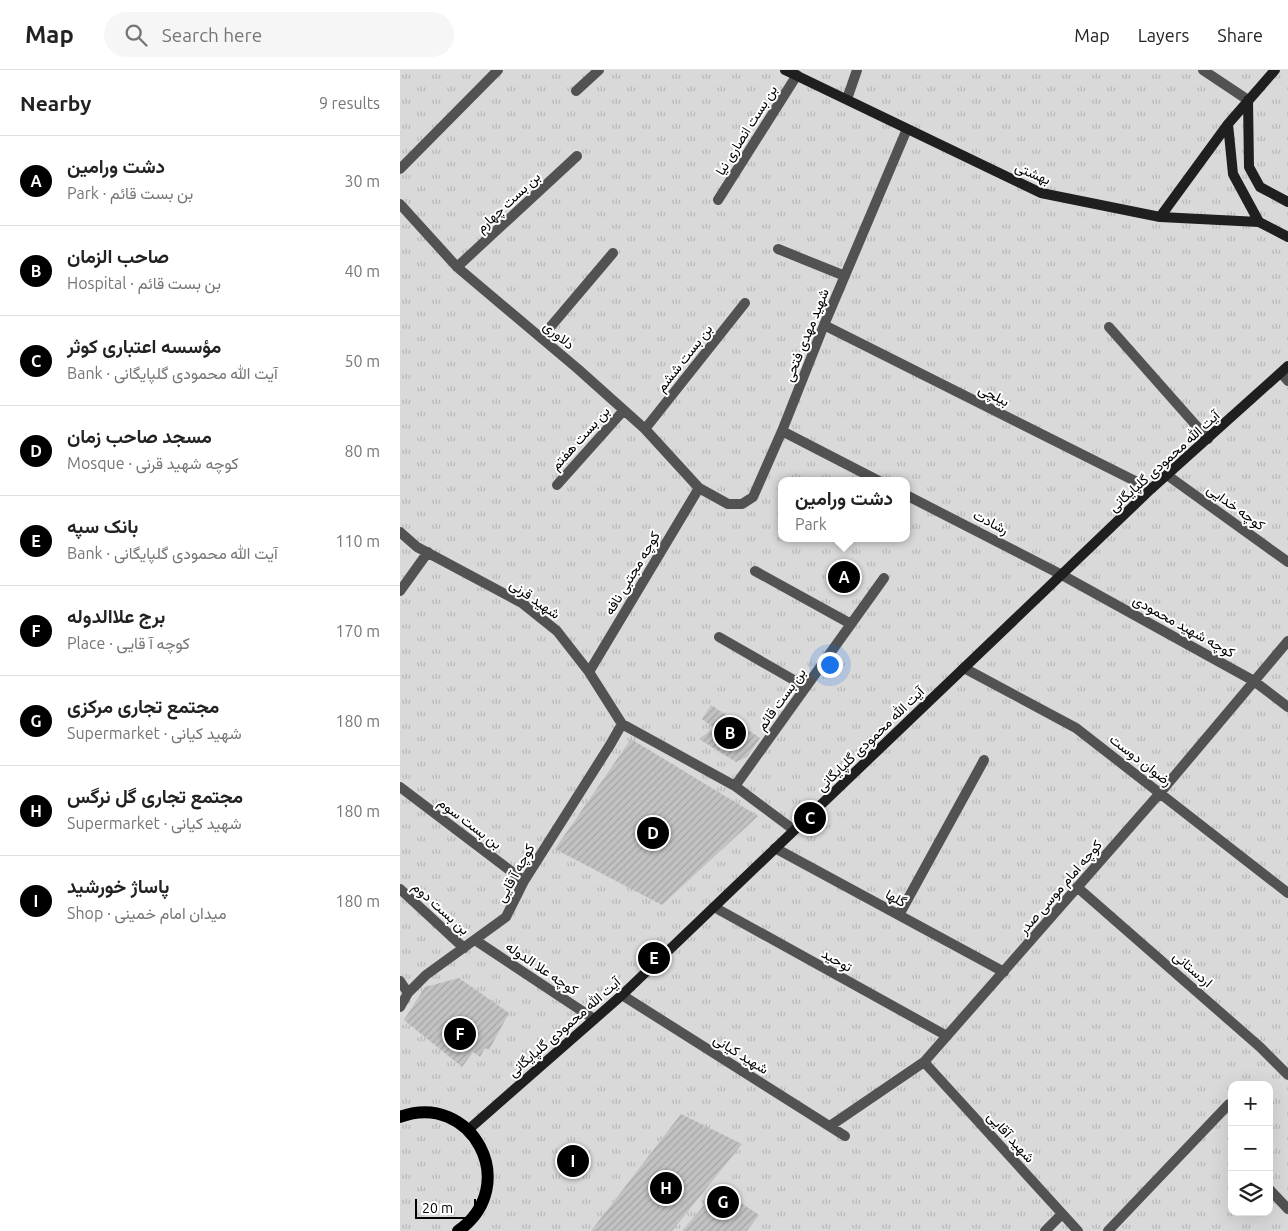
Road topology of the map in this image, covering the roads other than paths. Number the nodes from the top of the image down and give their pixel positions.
1 (498, 70) edge
2 (599, 70) edge
3 (785, 70) edge
4 (857, 70) edge
5 (1202, 70) edge
6 (1274, 70) edge
7 (796, 75) junction
8 (576, 91) dead end
9 (847, 99) junction
10 (1248, 100) junction
11 (1228, 124) junction
12 (908, 129) junction
13 (577, 156) dead end
14 (400, 169) edge
15 (718, 200) dead end
16 (1288, 202) edge
17 (400, 204) edge
18 (1160, 217) junction
19 (1259, 222) junction
20 (1288, 237) edge
21 (778, 249) dead end
22 (613, 253) dead end
23 (457, 267) junction
24 (845, 276) junction
25 (744, 303) dead end
26 (824, 325) junction
27 (1109, 327) dead end
28 (541, 338) junction
29 (1284, 370) edge
30 (1288, 381) edge
31 (624, 410) junction
32 (645, 429) junction
33 (782, 431) junction
34 (1208, 439) junction
35 (1167, 475) junction
36 (871, 477) edge
37 (557, 485) dead end
38 (699, 488) junction
39 (1151, 489) junction
40 (910, 497) edge
41 (400, 532) edge
42 (428, 552) junction
43 (1288, 562) edge
44 (755, 571) dead end
45 (1062, 575) junction
46 (884, 578) dead end
47 (400, 591) edge
48 (851, 624) junction
49 (719, 637) dead end
50 (1288, 641) edge
51 (964, 668) junction
52 (589, 672) junction
53 (1254, 681) junction
54 (806, 687) junction
55 (1288, 707) edge
56 (622, 724) junction
57 (984, 760) dead end
58 (735, 786) junction
59 (400, 787) edge
60 (1160, 793) junction
61 (794, 830) junction
62 (775, 848) junction
63 (524, 881) junction
64 (1078, 887) junction
65 (400, 889) edge
66 (1288, 893) edge
67 (714, 907) junction
68 (898, 915) junction
69 (475, 940) junction
70 (464, 948) junction
71 (1004, 972) junction
72 (400, 981) edge
73 (408, 992) junction
74 (622, 995) junction
75 (400, 1007) edge
76 (594, 1019) junction
77 (946, 1036) junction
78 (924, 1062) junction
79 (1288, 1075) edge
80 (1228, 1105) edge
81 (400, 1117) edge
82 (830, 1126) junction
83 (468, 1130) junction
84 (845, 1136) dead end
85 (1273, 1193) edge
86 (1288, 1209) edge
87 (1062, 1214) junction
88 (467, 1228) edge
89 (1045, 1231) edge
90 (1078, 1231) edge
91 (1108, 1231) edge

1 - 14 street
2 - 8 street
3 - 7 main road, بهشتی
4 - 9 street
5 - 10 street
6 - 10 main road
7 - 9 main road, بهشتی
7 - 15 street, بن بست انصاری نیا
9 - 12 main road, بهشتی
10 - 11 main road
10 - 16 main road
11 - 18 main road
11 - 19 main road
12 - 18 main road, بهشتی
12 - 24 street, شهید مهدی فتحی
13 - 23 street, بن بست چهارم
17 - 23 street, دلاوری
18 - 19 main road, بهشتی
19 - 20 main road, بهشتی
21 - 24 street
22 - 28 street
23 - 28 street, دلاوری
24 - 26 street, شهید مهدی فتحی
25 - 32 street, بن بست ششم
26 - 33 street, شهید مهدی فتحی
26 - 39 street, بیلچی
27 - 34 street
28 - 31 street, دلاوری
29 - 30 street
29 - 34 main road, آیت الله محمودی گلپایگانی
31 - 32 street, دلاوری
31 - 37 street, بن بست هفتم
32 - 38 street, دلاوری
33 - 36 street
33 - 38 street, شهید مهدی فتحی
34 - 35 main road, آیت الله محمودی گلپایگانی
35 - 39 main road, آیت الله محمودی گلپایگانی
35 - 43 street, کوچه خدایی
38 - 52 street, کوچه مجتبی نافه
39 - 45 main road, آیت الله محمودی گلپایگانی
40 - 45 street, رشادت
41 - 42 street, شهید قرنی
42 - 47 street
42 - 52 street, شهید قرنی
44 - 48 street
45 - 51 main road, آیت الله محمودی گلپایگانی
45 - 53 street, کوچه شهید محمودی
46 - 48 street, بن بست قائم
48 - 54 street, بن بست قائم
49 - 54 street
50 - 53 street, کوچه امام موسی صدر
51 - 60 street, رضوان دوست
51 - 61 main road, آیت الله محمودی گلپایگانی
52 - 56 street, شهید قرنی
53 - 55 street, کوچه شهید محمودی
53 - 60 street, کوچه امام موسی صدر
54 - 58 street, بن بست قائم
56 - 58 street
56 - 63 street, کوچه آ قایی
57 - 68 street
58 - 61 street
59 - 63 street, بن بست سوم
60 - 64 street, کوچه امام موسی صدر
60 - 66 street, رضوان دوست
61 - 62 main road, آیت الله محمودی گلپایگانی
62 - 67 main road, آیت الله محمودی گلپایگانی
62 - 68 street, گلها
63 - 69 street, کوچه آ قایی
64 - 71 street, کوچه امام موسی صدر
64 - 79 street, اردستانی
65 - 70 street, بن بست دوم
67 - 74 main road, آیت الله محمودی گلپایگانی
67 - 77 street, توحید
68 - 71 street, گلها
69 - 70 street, کوچه آ قایی
69 - 76 street, کوچه علا الدوله
70 - 73 street, کوچه آ قایی
71 - 77 street, کوچه امام موسی صدر
72 - 73 street
73 - 75 street, کوچه آ قایی
74 - 76 main road, آیت الله محمودی گلپایگانی
74 - 82 street, شهید کیانی
76 - 83 main road, آیت الله محمودی گلپایگانی
77 - 78 street, کوچه امام موسی صدر
78 - 82 street, کوچه امام موسی صدر
78 - 87 street, شهید آقایی
80 - 91 street
81 - 83 main road
82 - 84 street, شهید کیانی
83 - 88 main road
85 - 86 street
87 - 89 street
87 - 90 street, شهید آقایی

